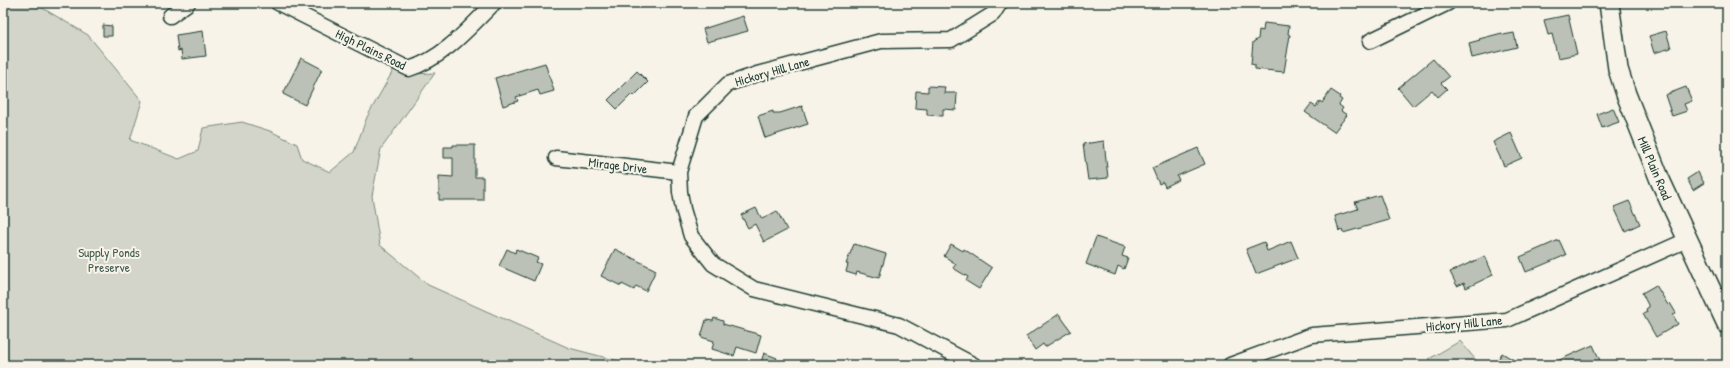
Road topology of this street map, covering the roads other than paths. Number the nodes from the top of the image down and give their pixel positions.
1 (188, 3) edge
2 (278, 3) edge
3 (494, 3) edge
4 (1000, 3) edge
5 (1448, 3) edge
6 (1609, 3) edge
7 (170, 16) dead end
8 (1370, 41) dead end
9 (556, 158) dead end
10 (679, 172) junction
11 (1687, 240) junction
12 (1727, 324) edge
13 (974, 365) edge
14 (1230, 365) edge

1 - 7 street
2 - 3 street, High Plains Road
4 - 10 street, Hickory Hill Lane
5 - 8 street
6 - 11 street, Mill Plain Road
9 - 10 street, Mirage Drive
10 - 13 street, Hickory Hill Lane
11 - 12 street, Mill Plain Road
11 - 14 street, Hickory Hill Lane

